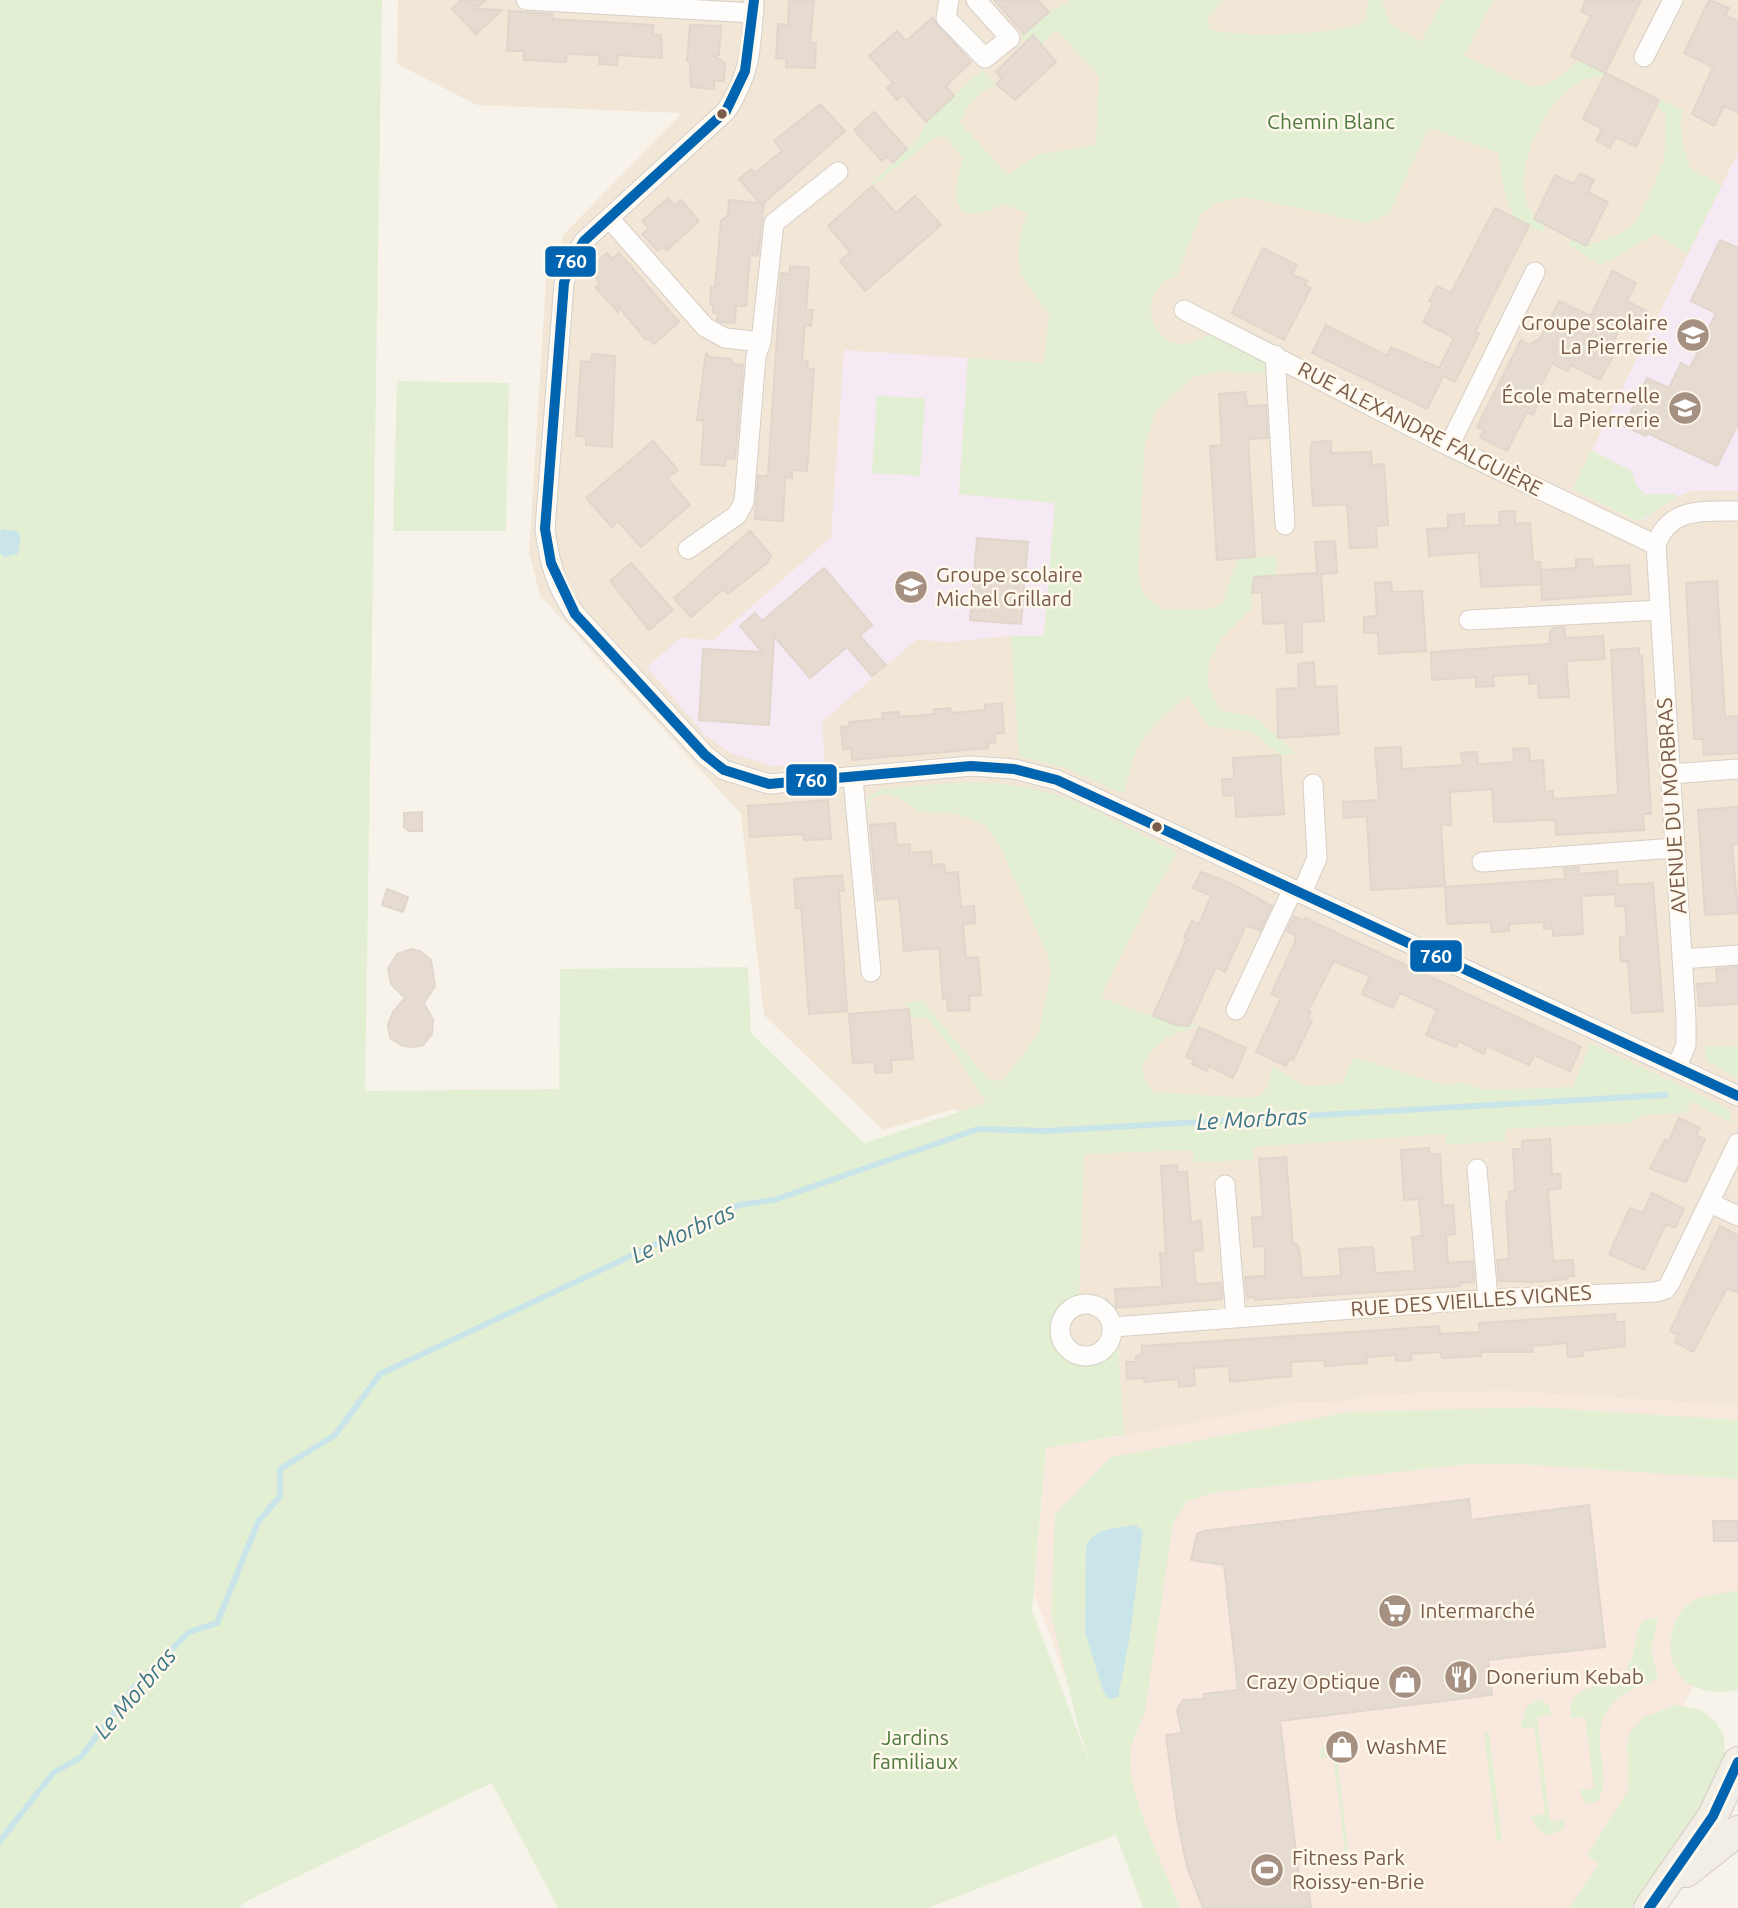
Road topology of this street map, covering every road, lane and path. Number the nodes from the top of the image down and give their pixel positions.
1 (526, 0) edge
2 (949, 0) edge
3 (976, 0) edge
4 (1673, 0) edge
5 (754, 7) edge
6 (1644, 57) dead end
7 (838, 172) dead end
8 (609, 218) junction
9 (1535, 272) dead end
10 (1184, 310) dead end
11 (761, 342) junction
12 (1275, 355) junction
13 (1449, 446) junction
14 (1738, 511) edge
15 (1286, 525) dead end
16 (1656, 545) junction
17 (688, 549) dead end
18 (1660, 610) junction
19 (1469, 620) dead end
20 (1738, 769) edge
21 (1670, 774) junction
22 (853, 779) junction
23 (1314, 784) dead end
24 (1675, 848) junction
25 (1482, 862) dead end
26 (1297, 891) junction
27 (1738, 955) edge
28 (1682, 960) junction
29 (870, 972) dead end
30 (1236, 1010) dead end
31 (1677, 1066) junction
32 (1738, 1096) edge
33 (1738, 1143) edge
34 (1477, 1169) dead end
35 (1224, 1185) dead end
36 (1710, 1203) junction
37 (1738, 1216) edge
38 (1488, 1299) junction
39 (1237, 1317) junction
40 (1113, 1327) dead end
41 (1738, 1762) edge
42 (1738, 1831) edge
43 (1656, 1899) edge

1 - 5 street
2 - 3 street
4 - 6 street
5 - 8 street
7 - 11 street
8 - 11 street
8 - 22 street
9 - 13 street
10 - 12 street, RUE ALEXANDRE FALGUIÈRE
11 - 17 street
12 - 13 street, RUE ALEXANDRE FALGUIÈRE
12 - 15 street
13 - 16 street, RUE ALEXANDRE FALGUIÈRE
14 - 16 street
16 - 18 street, AVENUE DU MORBRAS
18 - 19 street
18 - 21 street, AVENUE DU MORBRAS
20 - 21 street
21 - 24 street, AVENUE DU MORBRAS
22 - 26 street
22 - 29 street
23 - 26 street
24 - 25 street
24 - 28 street, AVENUE DU MORBRAS
26 - 30 street
26 - 31 street
27 - 28 street
28 - 31 street, AVENUE DU MORBRAS
31 - 32 street
33 - 36 street, RUE DES VIEILLES VIGNES
34 - 38 street
35 - 39 street
36 - 37 street
36 - 38 street, RUE DES VIEILLES VIGNES
38 - 39 street, RUE DES VIEILLES VIGNES
39 - 40 street, RUE DES VIEILLES VIGNES
41 - 43 main road
42 - 43 main road

